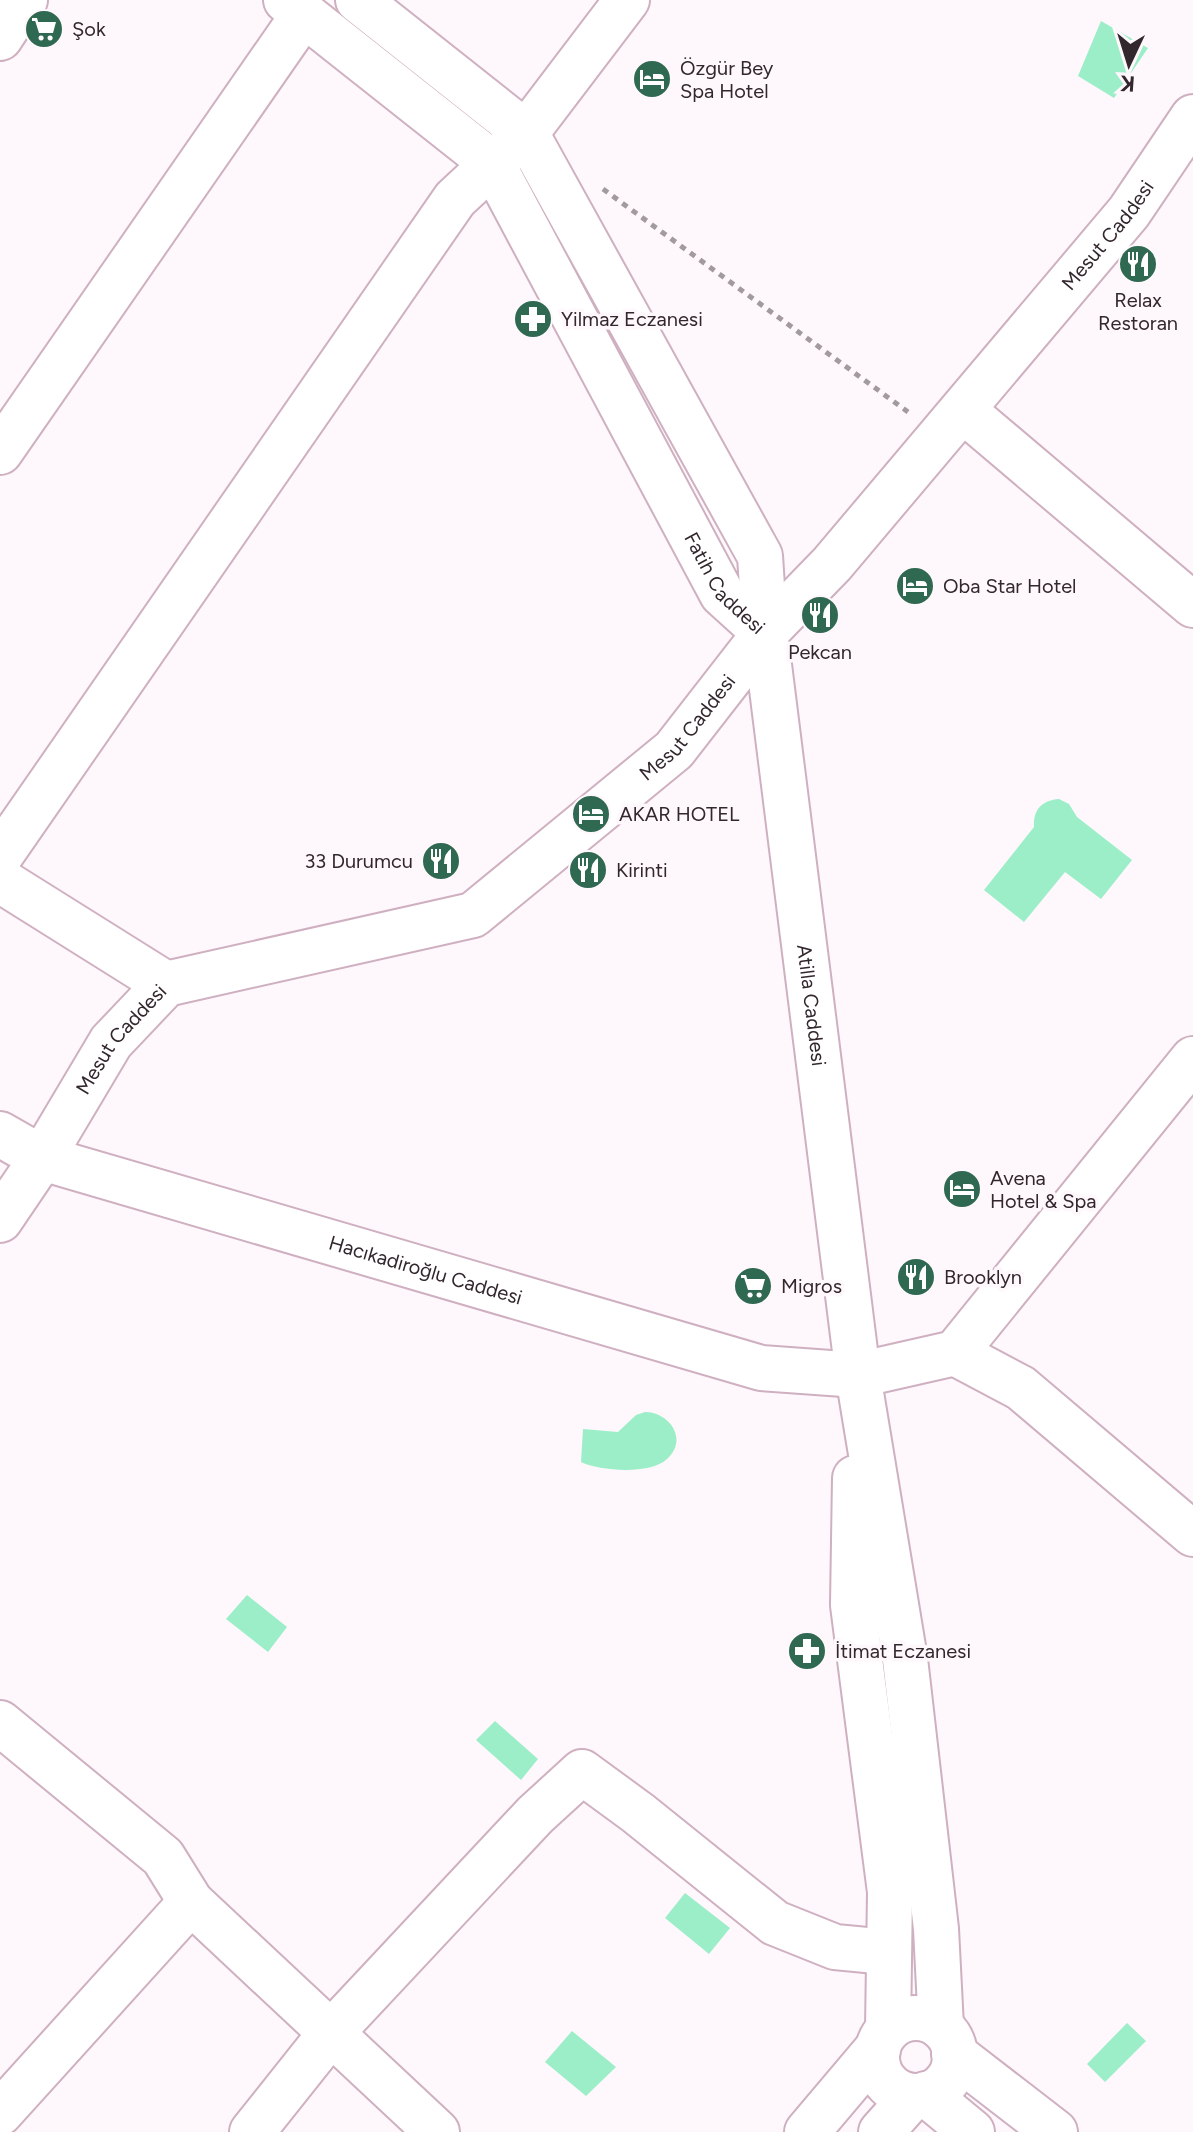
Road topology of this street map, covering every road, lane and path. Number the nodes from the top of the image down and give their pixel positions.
1 (25, 0) edge
2 (358, 0) edge
3 (627, 0) edge
4 (295, 7) edge
5 (0, 38) edge
6 (1193, 117) edge
7 (526, 133) junction
8 (492, 163) junction
9 (602, 188) dead end
10 (952, 424) junction
11 (0, 452) edge
12 (1193, 605) edge
13 (765, 633) junction
14 (0, 856) edge
15 (0, 880) edge
16 (166, 984) junction
17 (1193, 1059) edge
18 (0, 1134) edge
19 (42, 1158) junction
20 (0, 1220) edge
21 (955, 1353) junction
22 (858, 1375) junction
23 (1193, 1534) edge
24 (0, 1723) edge
25 (191, 1902) junction
26 (887, 1952) junction
27 (330, 2034) junction
28 (948, 2041) junction
29 (882, 2043) junction
30 (920, 2095) junction
31 (0, 2113) edge
32 (252, 2132) edge
33 (437, 2132) edge
34 (807, 2132) edge
35 (881, 2132) edge
36 (972, 2132) edge
37 (1055, 2132) edge

1 - 5 street
2 - 7 street, Fatih Caddesi
3 - 7 street
4 - 8 street, Fatih Caddesi
4 - 11 street
6 - 10 street, Mesut Caddesi
7 - 8 street
7 - 13 street, Fatih Caddesi
8 - 13 street, Fatih Caddesi
8 - 14 street
9 - 10 path
10 - 12 street
10 - 13 street, Mesut Caddesi
13 - 16 street, Mesut Caddesi
13 - 22 street, Atilla Caddesi
15 - 16 street
16 - 19 street, Mesut Caddesi
17 - 21 street
18 - 19 street, Hacıkadiroğlu Caddesi
19 - 20 street, Mesut Caddesi
19 - 22 street, Hacıkadiroğlu Caddesi
21 - 22 street, Hacıkadiroğlu Caddesi
21 - 23 street
22 - 26 street
22 - 28 street
24 - 25 street
25 - 27 street
25 - 31 street
26 - 27 street
26 - 29 street
27 - 32 street
27 - 33 street
28 - 29 street
28 - 30 street
28 - 37 street
29 - 30 street
29 - 34 street
30 - 35 street
30 - 36 street

